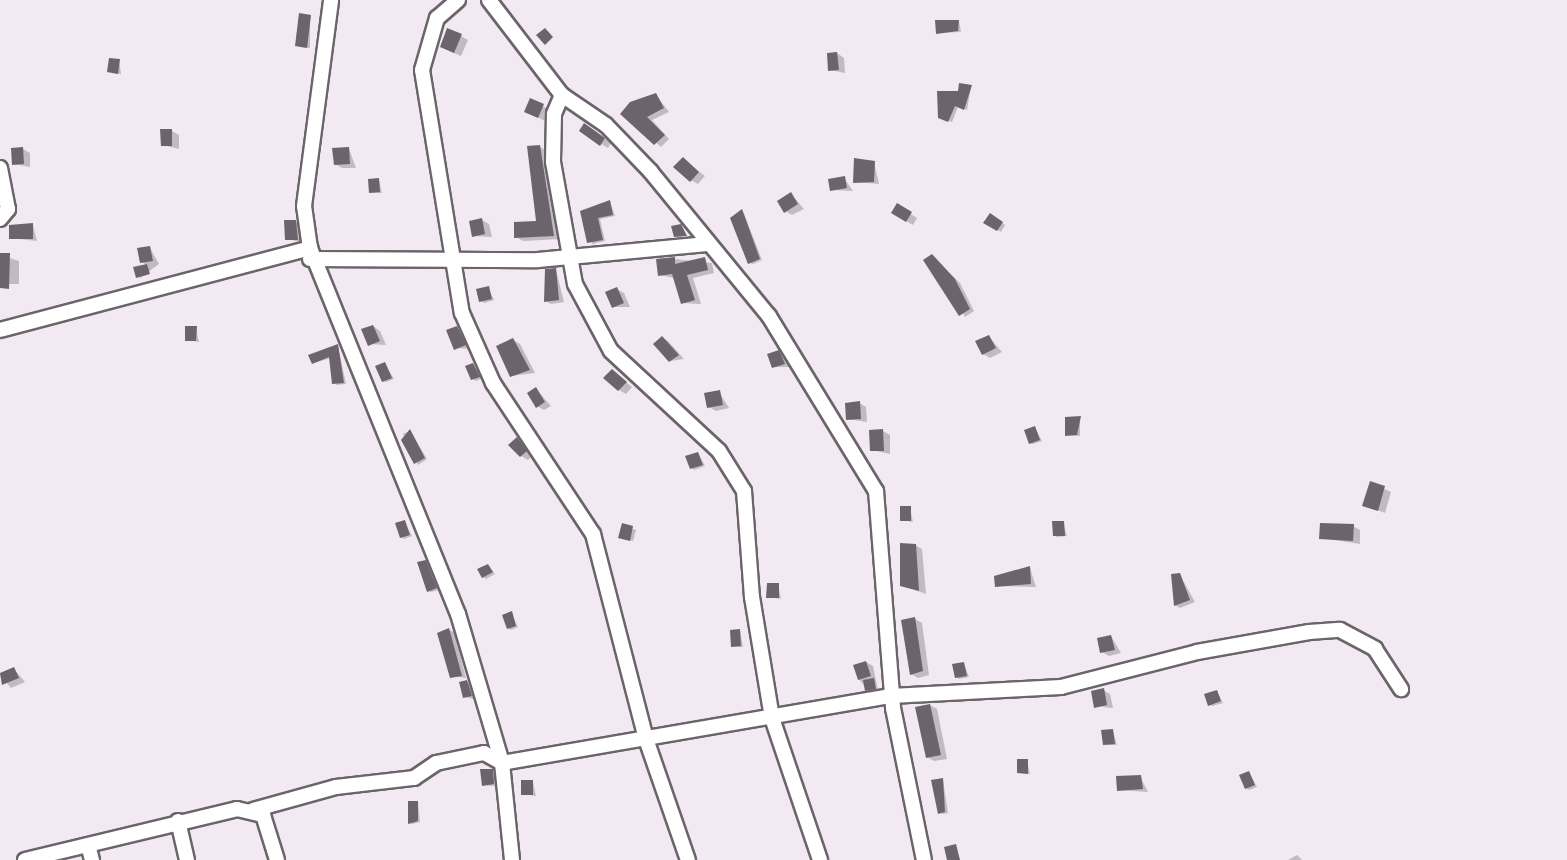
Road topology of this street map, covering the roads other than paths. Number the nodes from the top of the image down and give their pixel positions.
1 (331, 0) edge
2 (458, 0) edge
3 (489, 0) edge
4 (562, 95) junction
5 (0, 168) edge
6 (0, 219) edge
7 (707, 244) junction
8 (310, 254) junction
9 (575, 254) junction
10 (451, 261) junction
11 (0, 330) edge
12 (1401, 689) dead end
13 (891, 696) junction
14 (772, 718) junction
15 (646, 739) junction
16 (502, 763) junction
17 (253, 810) junction
18 (178, 821) junction
19 (88, 845) junction
20 (25, 860) edge
21 (92, 860) edge
22 (187, 860) edge
23 (277, 860) edge
24 (512, 860) edge
25 (688, 860) edge
26 (820, 860) edge
27 (924, 860) edge

1 - 8 street
2 - 10 street
3 - 4 street
4 - 7 street
4 - 9 street
5 - 6 street
7 - 9 street
7 - 13 street
8 - 10 street
8 - 11 street
8 - 16 street
9 - 10 street
9 - 14 street
10 - 15 street
12 - 13 street
13 - 14 street
13 - 27 street
14 - 15 street
14 - 26 street
15 - 16 street
15 - 25 street
16 - 17 street
16 - 24 street
17 - 18 street
17 - 23 street
18 - 19 street
18 - 22 street
19 - 20 street
19 - 21 street

